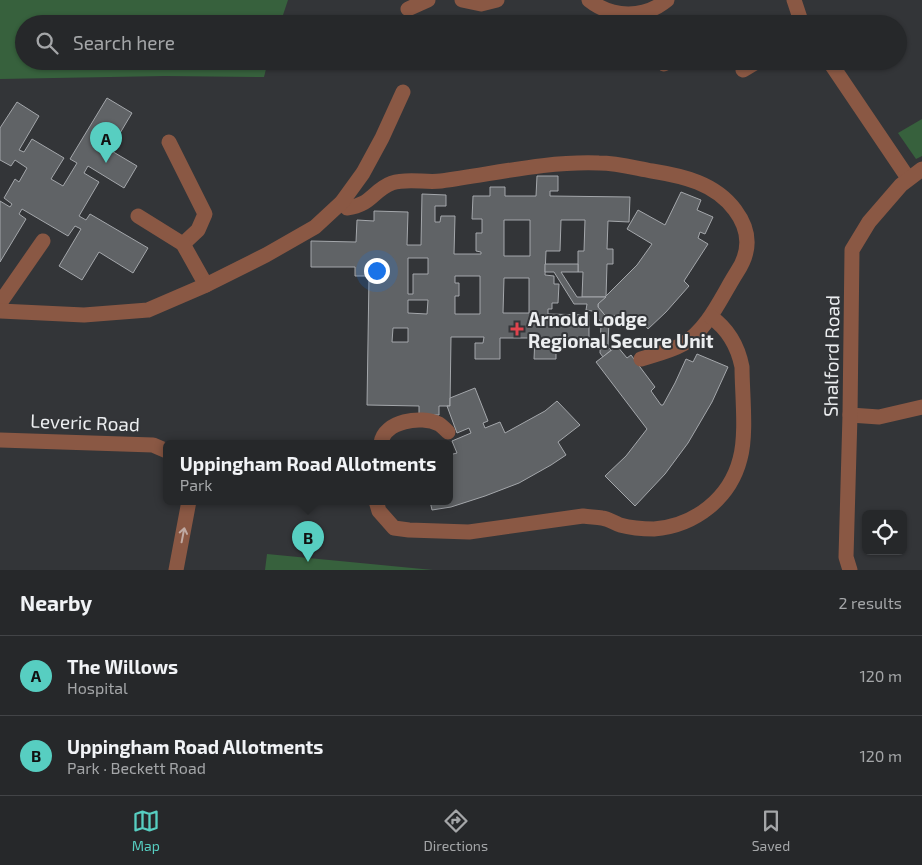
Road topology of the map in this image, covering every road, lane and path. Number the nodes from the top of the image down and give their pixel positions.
1 (428, 0) edge
2 (462, 0) edge
3 (497, 0) edge
4 (589, 0) edge
5 (667, 0) edge
6 (794, 0) edge
7 (408, 9) dead end
8 (632, 15) edge
9 (647, 15) edge
10 (799, 15) edge
11 (835, 70) edge
12 (403, 92) dead end
13 (169, 142) dead end
14 (922, 169) edge
15 (908, 178) junction
16 (342, 202) junction
17 (138, 216) dead end
18 (43, 241) dead end
19 (184, 244) junction
20 (206, 285) junction
21 (0, 303) edge
22 (0, 311) edge
23 (711, 317) junction
24 (640, 359) dead end
25 (922, 407) edge
26 (850, 415) junction
27 (448, 432) dead end
28 (0, 440) edge
29 (381, 440) edge
30 (163, 449) edge
31 (188, 505) edge
32 (377, 505) edge
33 (176, 570) edge
34 (850, 570) edge

1 - 7 street
2 - 3 street
4 - 8 street
5 - 9 street
6 - 10 street
11 - 15 street
12 - 16 street
13 - 19 street
14 - 15 street, Shalford Road
15 - 26 street, Shalford Road
16 - 20 street
16 - 23 street
17 - 19 street
18 - 21 street
19 - 20 street
20 - 22 street
23 - 24 street
23 - 32 street
25 - 26 street
26 - 34 street, Shalford Road
27 - 29 street
28 - 30 street, Leveric Road
33 -> 31 street

